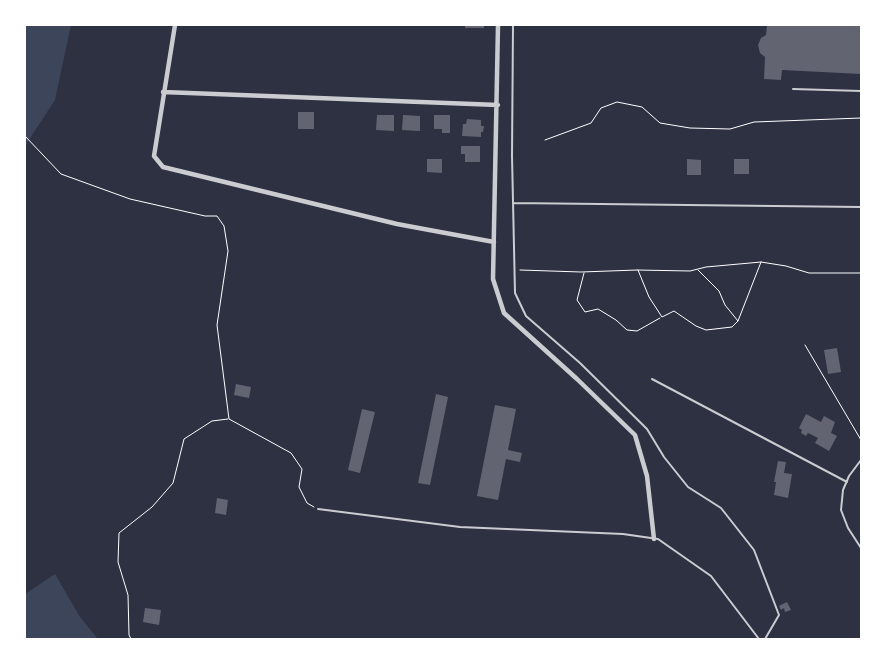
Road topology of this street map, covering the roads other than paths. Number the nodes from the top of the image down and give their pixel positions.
1 (175, 25) edge
2 (498, 25) edge
3 (514, 25) edge
4 (793, 89) dead end
5 (861, 91) edge
6 (164, 92) junction
7 (498, 105) junction
8 (513, 203) junction
9 (861, 207) edge
10 (494, 242) junction
11 (652, 379) dead end
12 (861, 460) edge
13 (846, 482) junction
14 (318, 509) road end
15 (654, 539) junction
16 (861, 548) edge
17 (758, 639) edge
18 (765, 639) edge

1 - 6 street
2 - 7 street
3 - 8 lane
4 - 5 lane
6 - 7 street
6 - 10 street
7 - 10 street
8 - 9 lane
8 - 18 lane
10 - 15 street
11 - 13 lane
12 - 13 lane
13 - 16 lane
14 - 15 lane
15 - 17 lane

